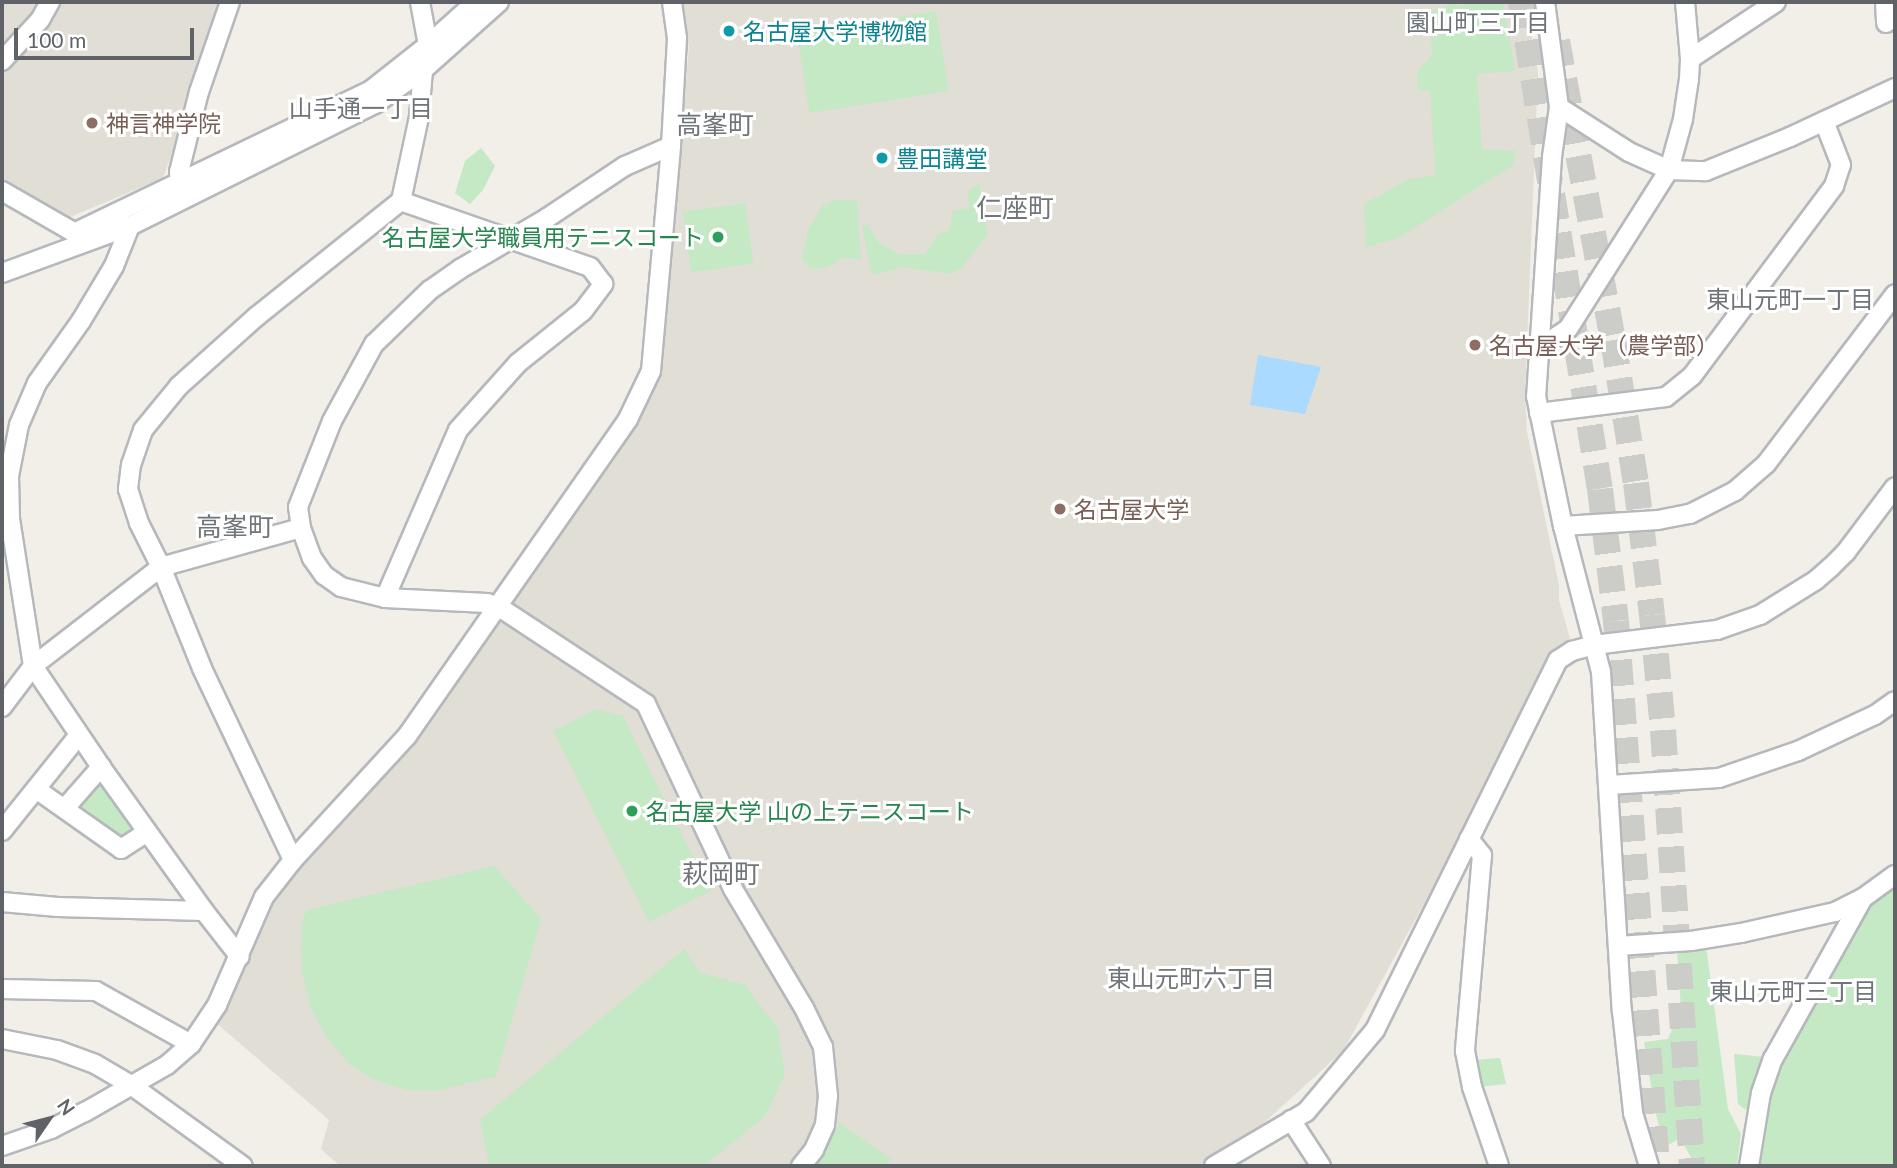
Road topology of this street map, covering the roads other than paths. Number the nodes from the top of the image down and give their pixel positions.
1 (50, 2) edge
2 (230, 2) edge
3 (420, 2) edge
4 (476, 2) edge
5 (499, 2) edge
6 (672, 2) edge
7 (1545, 2) edge
8 (1685, 2) edge
9 (1776, 2) edge
10 (1885, 2) edge
11 (1886, 23) dead end
12 (428, 45) junction
13 (1690, 59) junction
14 (2, 61) edge
15 (423, 70) junction
16 (1895, 88) edge
17 (1559, 107) junction
18 (1824, 121) junction
19 (671, 146) junction
20 (1669, 170) junction
21 (180, 183) junction
22 (2, 191) edge
23 (401, 201) junction
24 (130, 226) junction
25 (75, 233) junction
26 (507, 240) junction
27 (2, 261) edge
28 (2, 273) edge
29 (1895, 294) edge
30 (1538, 348) junction
31 (1539, 413) junction
32 (21, 419) junction
33 (2, 425) edge
34 (1895, 487) edge
35 (1563, 526) junction
36 (301, 528) junction
37 (161, 567) junction
38 (385, 597) junction
39 (499, 607) junction
40 (1594, 645) junction
41 (33, 666) junction
42 (1895, 701) edge
43 (2, 707) edge
44 (79, 735) junction
45 (101, 767) junction
46 (1609, 785) junction
47 (36, 789) junction
48 (65, 808) junction
49 (2, 831) edge
50 (147, 832) junction
51 (1469, 839) junction
52 (293, 860) junction
53 (1895, 875) edge
54 (1863, 898) junction
55 (2, 902) edge
56 (204, 911) junction
57 (1618, 946) junction
58 (240, 957) junction
59 (2, 989) edge
60 (2, 1040) edge
61 (191, 1044) junction
62 (131, 1085) junction
63 (1291, 1120) junction
64 (2, 1146) edge
65 (243, 1166) edge
66 (801, 1166) edge
67 (1214, 1166) edge
68 (1321, 1166) edge
69 (1499, 1166) edge
70 (1650, 1166) edge
71 (1749, 1166) edge

1 - 14 street
2 - 21 street
3 - 12 street
4 - 12 street
5 - 15 street
6 - 19 street
7 - 17 street
8 - 13 street
9 - 13 street
10 - 11 street
12 - 21 street
13 - 20 street
15 - 23 street
15 - 24 street
16 - 18 street
17 - 20 street
17 - 30 street
18 - 20 street
18 - 31 street
19 - 26 street
19 - 39 street
20 - 30 street
21 - 25 street
22 - 25 street
23 - 26 street
23 - 37 street
24 - 28 street
24 - 32 street
25 - 27 street
26 - 36 street
26 - 38 street
29 - 35 street
30 - 31 street
31 - 35 street
32 - 33 street
32 - 41 street
34 - 40 street
35 - 40 street
36 - 37 street
36 - 38 street
37 - 41 street
37 - 52 street
38 - 39 street
39 - 52 street
39 - 66 street
40 - 46 street
40 - 51 street
41 - 43 street
41 - 44 street
42 - 46 street
44 - 45 street
44 - 47 street
45 - 48 street
45 - 50 street
46 - 57 street
47 - 48 street
47 - 49 street
48 - 50 street
50 - 56 street
51 - 63 street
51 - 69 street
52 - 58 street
53 - 54 street
54 - 57 street
54 - 71 street
55 - 56 street
56 - 58 street
57 - 70 street
58 - 61 street
59 - 61 street
60 - 62 street
61 - 62 street
62 - 64 street
62 - 65 street
63 - 67 street
63 - 68 street

